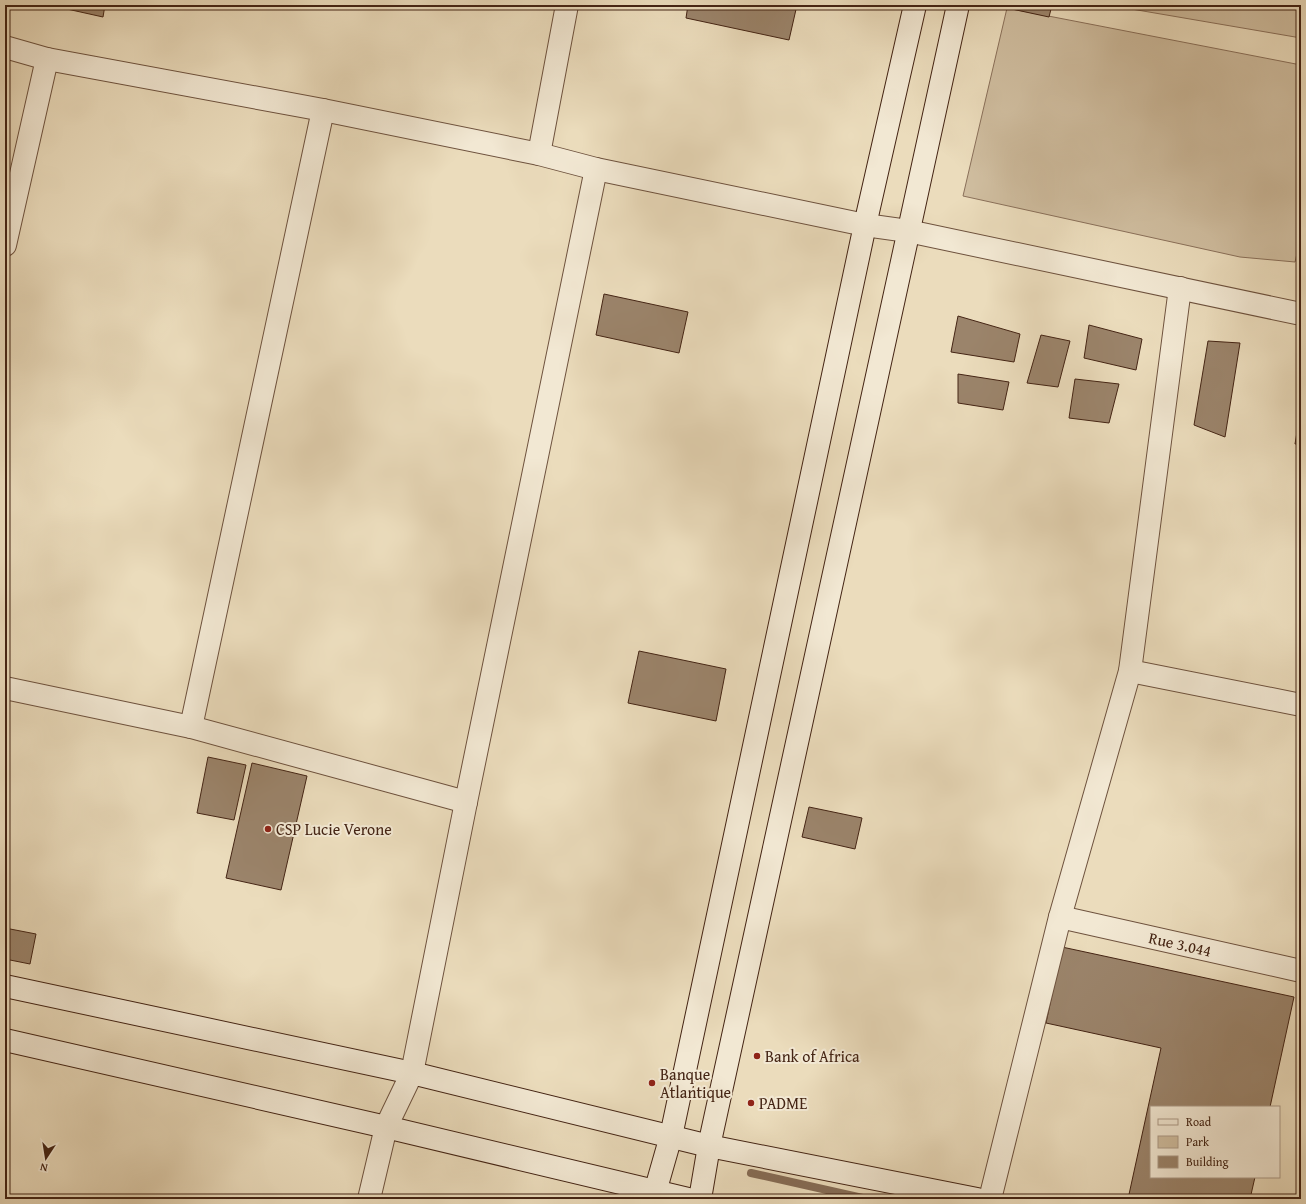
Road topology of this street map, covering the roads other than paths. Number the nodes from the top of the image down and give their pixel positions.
1 (567, 5) edge
2 (915, 5) edge
3 (958, 5) edge
4 (5, 47) edge
5 (47, 59) junction
6 (323, 110) junction
7 (539, 154) junction
8 (596, 169) junction
9 (865, 225) junction
10 (908, 231) junction
11 (5, 245) edge
12 (1180, 288) junction
13 (1301, 314) edge
14 (1130, 671) junction
15 (5, 688) edge
16 (1301, 705) edge
17 (191, 727) junction
18 (466, 802) junction
19 (1060, 917) junction
20 (1301, 971) edge
21 (5, 986) edge
22 (5, 1040) edge
23 (412, 1074) junction
24 (386, 1127) junction
25 (671, 1136) junction
26 (709, 1146) junction
27 (654, 1195) edge
28 (369, 1199) edge
29 (688, 1199) edge
30 (700, 1199) edge
31 (977, 1199) edge
32 (990, 1199) edge

1 - 7 street
2 - 9 street
3 - 10 street
4 - 5 street
5 - 6 street
5 - 11 street
6 - 7 street
6 - 17 street
7 - 8 street
8 - 9 street
8 - 18 street
9 - 10 street
9 - 25 street
10 - 12 street
10 - 26 street
12 - 13 street
12 - 14 street
14 - 16 street
14 - 19 street
15 - 17 street
17 - 18 street
18 - 23 street
19 - 20 street, Rue 3.044
19 - 32 street
21 - 23 street
22 - 24 street
23 - 24 street
23 - 25 street
24 - 27 street
24 - 28 street
25 - 26 street
25 - 27 street
26 - 30 street
26 - 31 street
27 - 29 street

